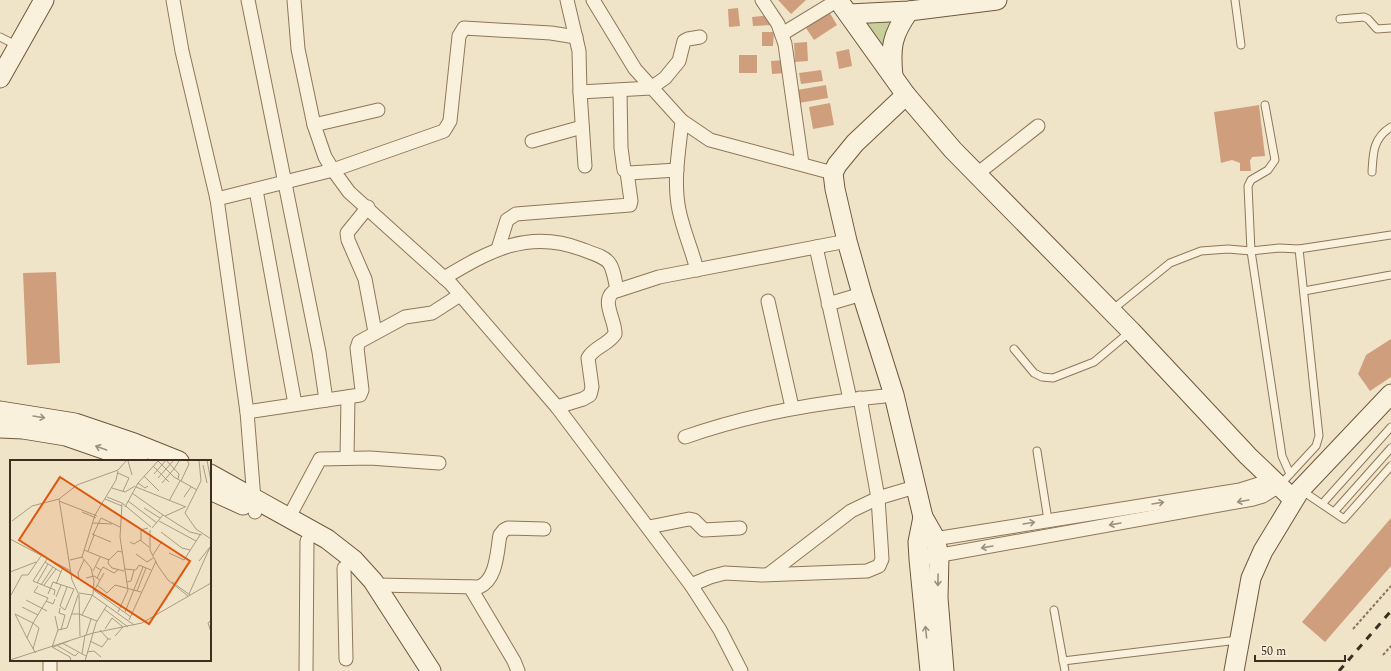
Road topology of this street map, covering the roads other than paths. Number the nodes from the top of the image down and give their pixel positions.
1 (44, 0) edge
2 (173, 0) edge
3 (248, 0) edge
4 (294, 0) edge
5 (567, 0) edge
6 (593, 0) edge
7 (762, 0) edge
8 (997, 0) edge
9 (1235, 0) edge
10 (842, 5) edge
11 (919, 6) edge
12 (1340, 19) dead end
13 (1391, 28) edge
14 (782, 34) junction
15 (0, 37) edge
16 (576, 37) junction
17 (700, 37) dead end
18 (1241, 45) dead end
19 (18, 46) junction
20 (893, 76) junction
21 (0, 78) edge
22 (651, 88) junction
23 (620, 91) junction
24 (580, 92) junction
25 (906, 95) junction
26 (1265, 105) dead end
27 (378, 110) dead end
28 (682, 120) junction
29 (314, 125) junction
30 (1038, 126) dead end
31 (582, 127) junction
32 (1391, 127) edge
33 (532, 141) dead end
34 (802, 164) junction
35 (585, 166) dead end
36 (333, 170) junction
37 (677, 170) junction
38 (627, 172) junction
39 (1372, 172) dead end
40 (833, 173) junction
41 (977, 174) junction
42 (286, 182) junction
43 (256, 190) junction
44 (217, 200) junction
45 (368, 207) junction
46 (1391, 235) edge
47 (847, 241) junction
48 (816, 247) junction
49 (498, 249) junction
50 (1300, 249) junction
51 (1251, 251) junction
52 (697, 270) junction
53 (1391, 275) edge
54 (444, 278) junction
55 (617, 290) junction
56 (1304, 291) junction
57 (862, 294) junction
58 (460, 295) junction
59 (768, 302) dead end
60 (828, 304) junction
61 (1111, 310) junction
62 (1131, 331) junction
63 (374, 332) junction
64 (1014, 349) dead end
65 (1391, 394) edge
66 (894, 395) junction
67 (348, 397) junction
68 (855, 398) junction
69 (326, 400) junction
70 (295, 404) junction
71 (557, 407) junction
72 (792, 407) junction
73 (0, 411) edge
74 (247, 412) junction
75 (1391, 427) edge
76 (0, 428) edge
77 (69, 429) junction
78 (685, 437) dead end
79 (1391, 448) edge
80 (1037, 451) dead end
81 (348, 458) junction
82 (136, 460) edge
83 (176, 460) edge
84 (439, 463) dead end
85 (1391, 466) edge
86 (211, 475) edge
87 (1279, 479) junction
88 (915, 487) junction
89 (211, 490) edge
90 (1297, 494) junction
91 (878, 498) junction
92 (254, 504) junction
93 (1322, 504) junction
94 (1334, 512) junction
95 (289, 517) junction
96 (1048, 520) junction
97 (648, 527) junction
98 (740, 528) dead end
99 (544, 529) dead end
100 (307, 540) junction
101 (928, 549) junction
102 (344, 568) junction
103 (769, 574) junction
104 (376, 585) junction
105 (692, 585) junction
106 (470, 587) junction
107 (1054, 610) dead end
108 (1240, 640) junction
109 (346, 659) dead end
110 (1063, 661) junction
111 (306, 671) edge
112 (416, 671) edge
113 (432, 671) edge
114 (518, 671) edge
115 (741, 671) edge
116 (930, 671) edge
117 (944, 671) edge
118 (1065, 671) edge
119 (1234, 671) edge

1 - 19 street
2 - 44 street
3 - 42 street
4 - 29 street
5 - 16 street
6 - 22 street
7 - 14 street
8 - 11 street
9 - 18 lane
10 - 11 street
10 - 14 street
10 - 20 street
11 - 20 street
12 - 13 lane
14 - 34 street
15 - 19 lane
16 - 24 street
16 - 36 street
17 - 22 street
19 - 21 street
20 - 25 street
22 - 23 street
22 - 28 street
23 - 24 street
23 - 38 street
24 - 31 street
25 - 40 street
25 - 41 street
26 - 51 lane
27 - 29 street
28 - 34 street
28 - 37 street
29 - 36 street
30 - 41 street
31 - 33 street
31 - 35 street
32 - 39 lane
34 - 40 street
36 - 42 street
36 - 45 street
37 - 38 street
37 - 52 street
38 - 49 street
40 - 47 street
41 - 61 street
42 - 43 street
42 - 69 street
43 - 44 street
43 - 70 street
44 - 74 street
45 - 54 street
45 - 63 street
46 - 50 lane
47 - 48 street
47 - 57 street
48 - 52 street
48 - 60 street
49 - 54 street
49 - 55 street
50 - 51 lane
50 - 56 lane
51 - 61 lane
51 - 87 lane
52 - 55 street
53 - 56 lane
54 - 58 street
55 - 71 street
56 - 87 lane
57 - 60 street
57 - 66 street
58 - 63 street
58 - 71 street
59 - 72 street
60 - 68 street
61 - 62 street
62 - 64 lane
62 - 87 street
63 - 67 street
65 - 90 street
66 - 68 street
66 - 88 street
67 - 69 street
67 - 81 street
68 - 72 street
68 - 91 street
69 - 70 street
70 - 74 street
71 - 97 street
72 - 78 street
73 -> 77 street
74 - 92 street
75 - 93 lane
76 - 77 street
82 -> 77 street
77 - 83 street
79 - 94 lane
80 - 96 lane
81 - 84 street
81 - 95 street
85 - 94 lane
86 - 92 street
87 - 90 street
96 -> 87 street
87 -> 101 street
88 - 91 street
88 - 101 street
89 - 92 street
90 - 93 lane
90 - 108 street
91 - 103 street
91 - 103 street
92 - 95 street
92 - 100 street
93 - 94 lane
95 - 104 street
101 -> 96 street
97 - 98 street
97 - 105 street
99 - 106 street
100 - 102 street
100 - 111 street
116 -> 101 street
101 -> 117 street
102 - 109 street
102 - 112 street
103 - 105 street
104 - 106 street
104 - 113 street
105 - 115 street
106 - 114 street
107 - 110 lane
108 - 110 lane
108 - 119 street
110 - 118 lane

